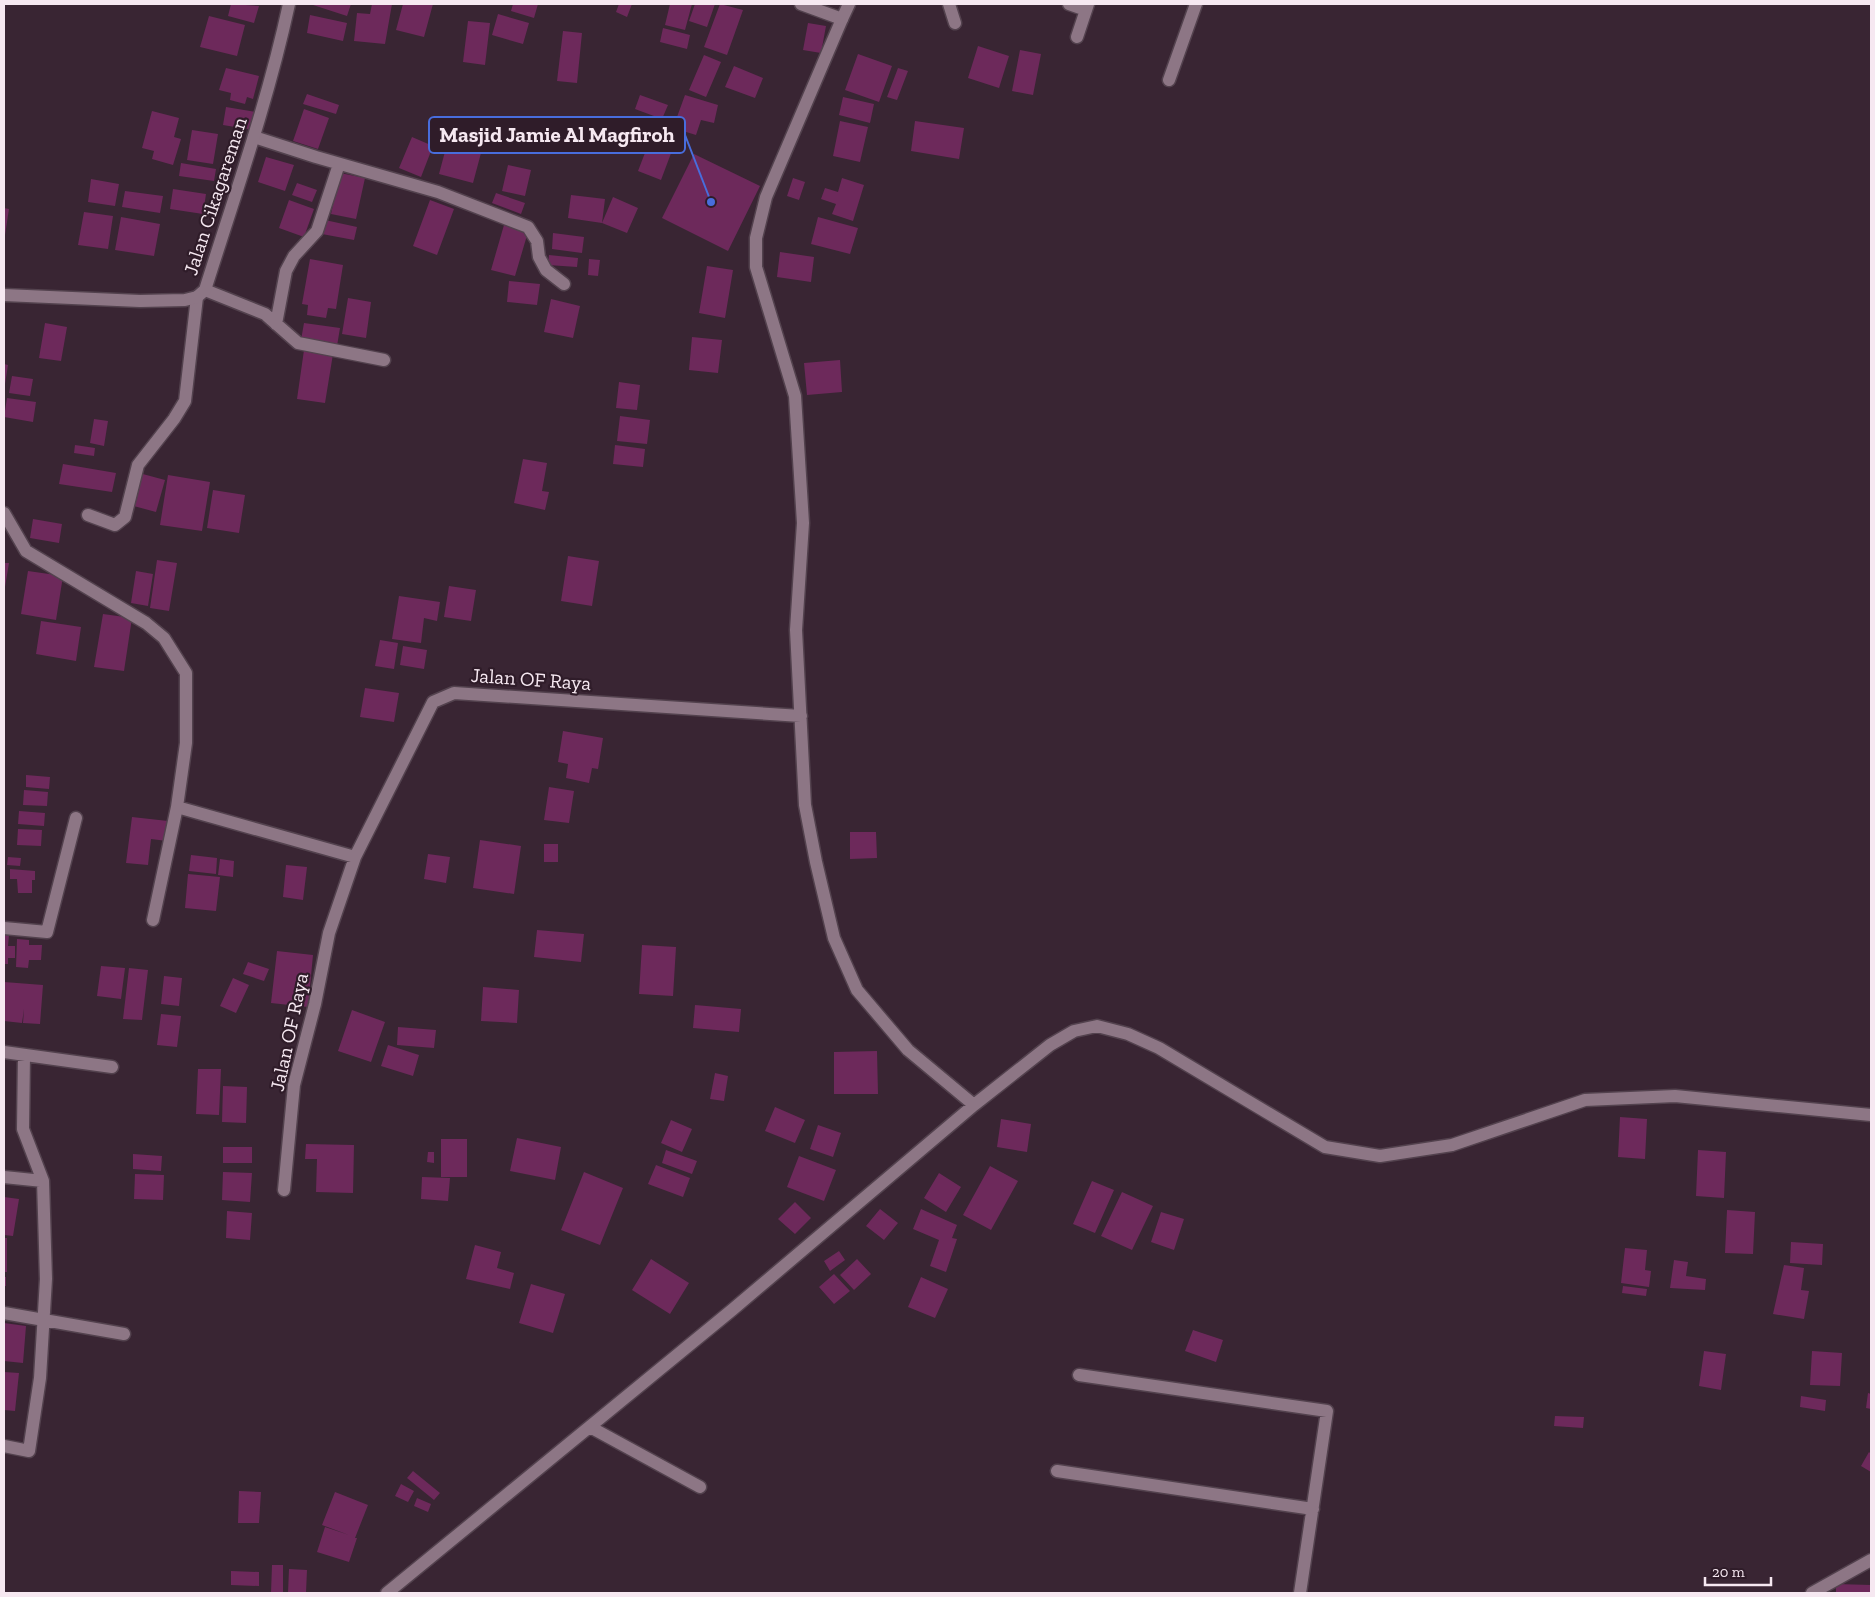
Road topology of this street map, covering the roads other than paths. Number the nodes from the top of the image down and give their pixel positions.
1 (289, 4) edge
2 (801, 4) edge
3 (848, 4) edge
4 (949, 4) edge
5 (1069, 4) edge
6 (1196, 4) edge
7 (1087, 7) edge
8 (842, 19) junction
9 (955, 23) dead end
10 (1077, 37) dead end
11 (1169, 80) dead end
12 (254, 137) junction
13 (339, 164) junction
14 (564, 284) dead end
15 (201, 293) junction
16 (4, 295) edge
17 (276, 324) junction
18 (384, 360) dead end
19 (4, 513) edge
20 (88, 515) dead end
21 (800, 716) junction
22 (177, 806) junction
23 (76, 818) dead end
24 (355, 857) junction
25 (153, 920) dead end
26 (4, 928) edge
27 (4, 1052) edge
28 (24, 1055) junction
29 (112, 1067) dead end
30 (974, 1105) junction
31 (1871, 1115) edge
32 (4, 1177) edge
33 (43, 1181) junction
34 (284, 1190) dead end
35 (4, 1313) edge
36 (44, 1319) junction
37 (124, 1334) dead end
38 (1079, 1375) dead end
39 (590, 1427) junction
40 (4, 1446) edge
41 (1057, 1471) dead end
42 (700, 1487) dead end
43 (1313, 1509) junction
44 (1871, 1560) edge
45 (388, 1593) edge
46 (1300, 1593) edge
47 (1812, 1593) edge

1 - 12 street, Jalan Cikagareman
2 - 8 street
3 - 8 street
4 - 9 street
5 - 7 street
6 - 11 street
7 - 10 street
8 - 21 street
12 - 13 street
12 - 15 street, Jalan Cikagareman
13 - 14 street
13 - 17 street
15 - 16 street, Jalan Cikagareman
15 - 17 street
15 - 20 street
17 - 18 street
19 - 22 street
21 - 24 street, Jalan OF Raya
21 - 30 street
22 - 24 street
22 - 25 street
23 - 26 street
24 - 34 street, Jalan OF Raya
27 - 28 street
28 - 29 street
28 - 33 street
30 - 31 street
30 - 39 street
32 - 33 street
33 - 36 street
35 - 36 street
36 - 37 street
36 - 40 street
38 - 43 street
39 - 42 street
39 - 45 street
41 - 43 street
43 - 46 street
44 - 47 street

